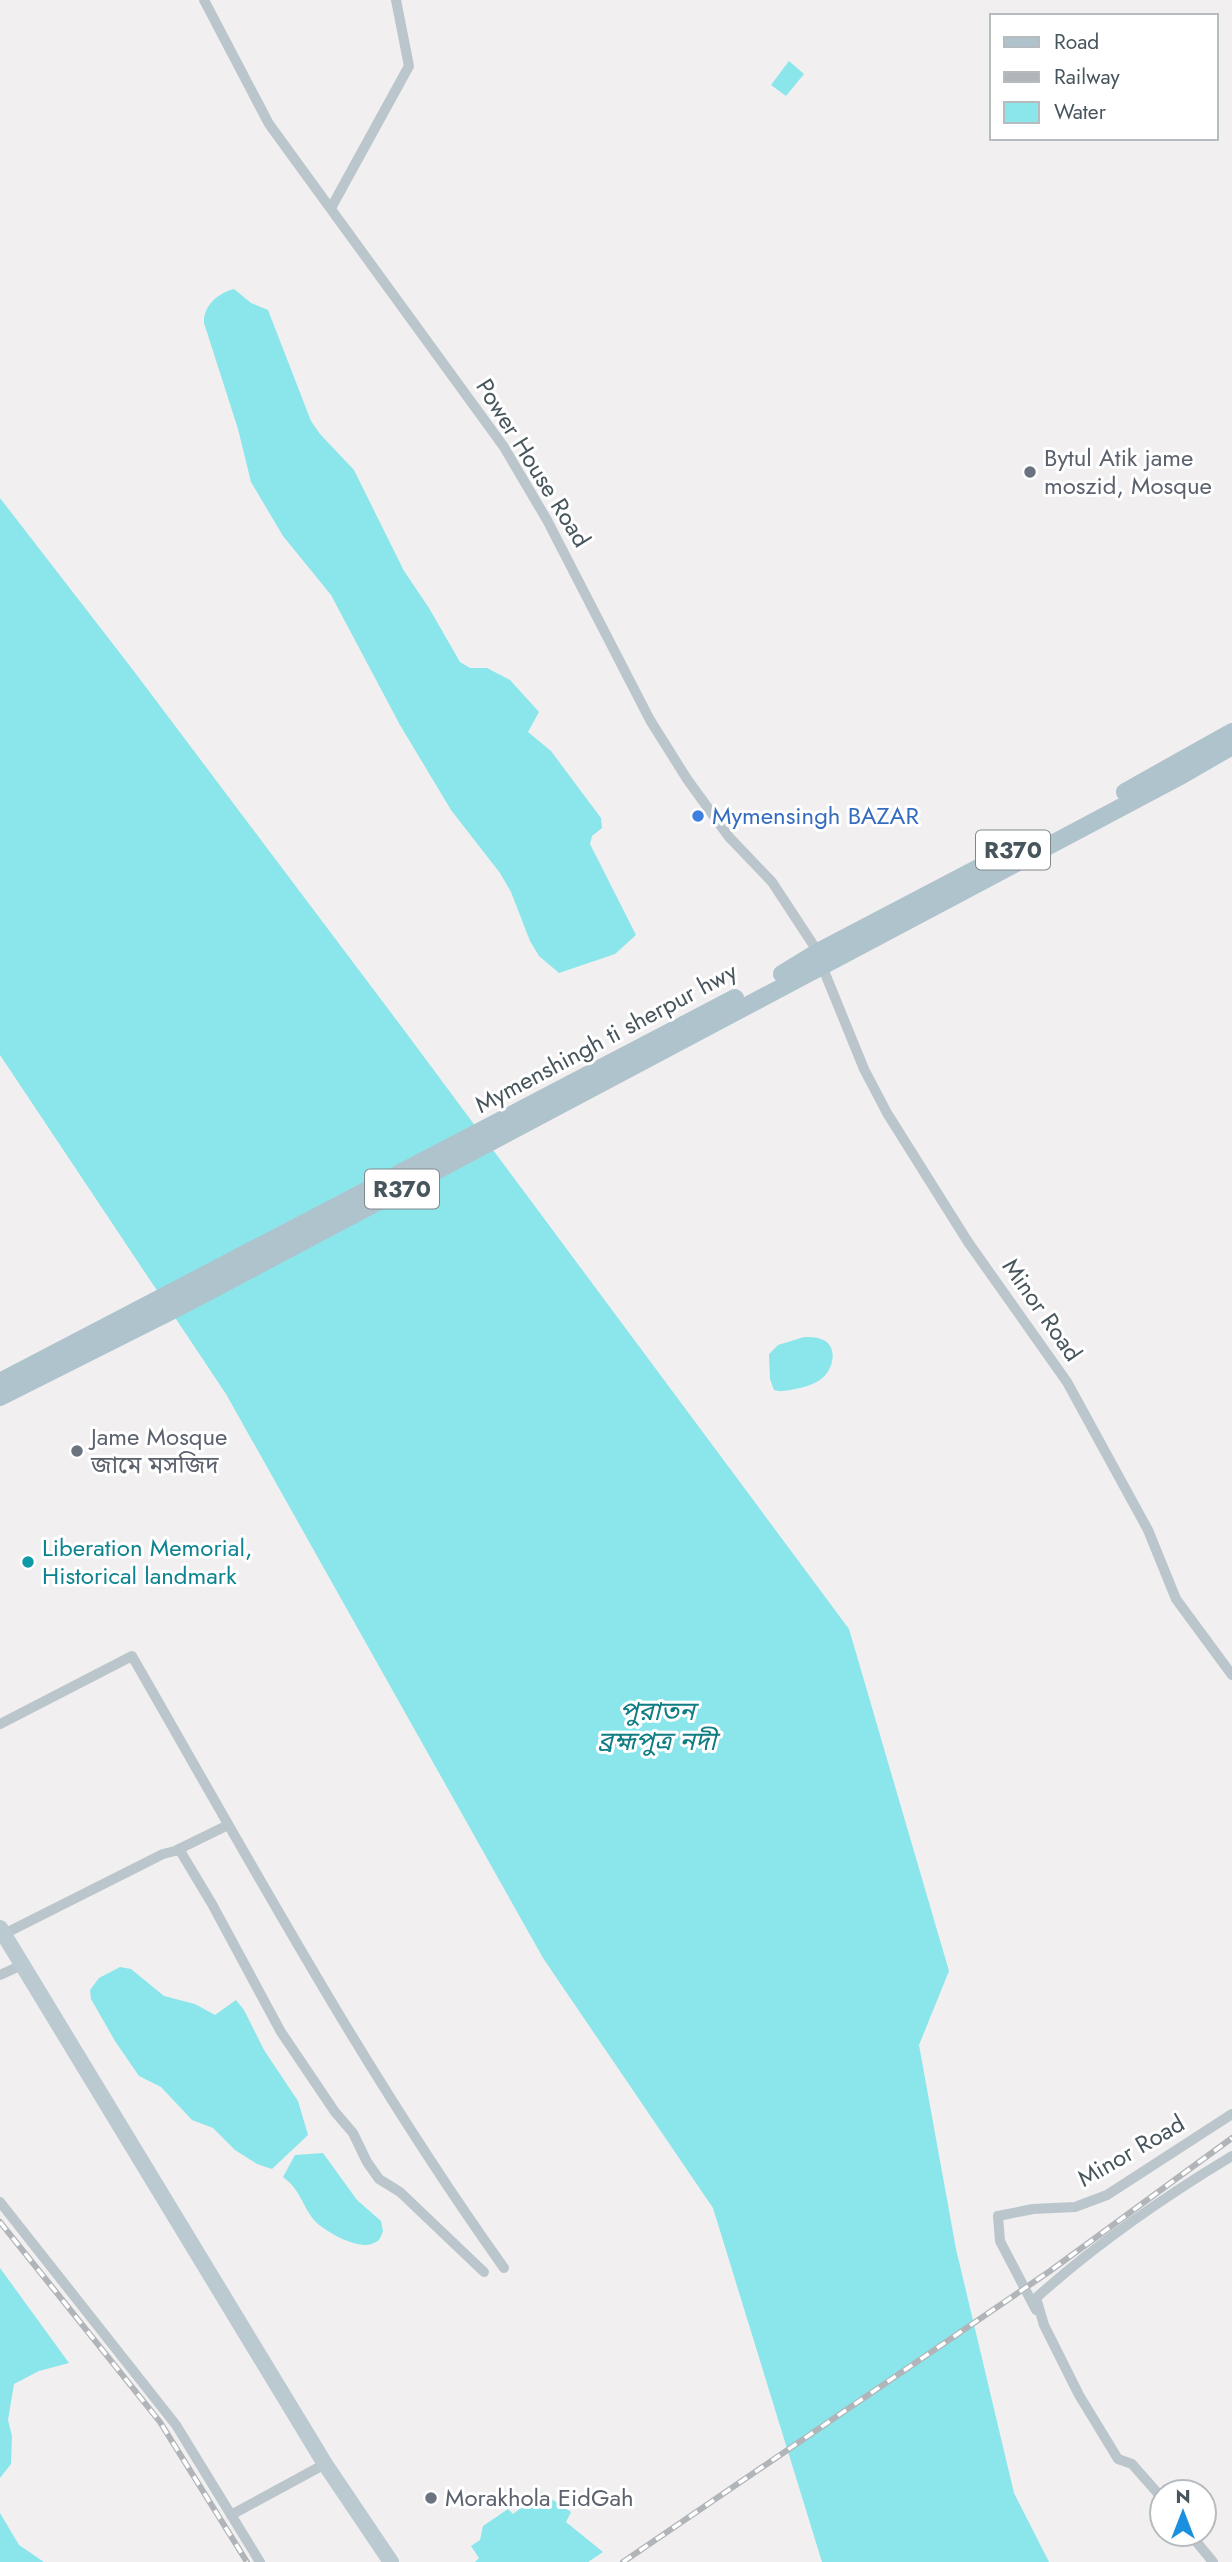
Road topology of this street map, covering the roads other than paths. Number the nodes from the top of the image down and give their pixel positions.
1 (204, 0) edge
2 (396, 0) edge
3 (331, 208) junction
4 (1232, 732) edge
5 (1232, 746) edge
6 (820, 959) junction
7 (1, 1392) edge
8 (1232, 1675) edge
9 (0, 1724) edge
10 (229, 1825) junction
11 (179, 1849) junction
12 (2, 1931) edge
13 (22, 1965) junction
14 (0, 1975) edge
15 (1232, 2114) edge
16 (1232, 2155) edge
17 (0, 2203) edge
18 (504, 2268) dead end
19 (484, 2273) dead end
20 (1044, 2325) junction
21 (325, 2463) junction
22 (1148, 2482) edge
23 (231, 2515) junction
24 (1202, 2548) edge
25 (260, 2562) edge
26 (391, 2562) edge
27 (1213, 2562) edge

1 - 3 street, Power House Road
2 - 3 street
3 - 6 street, Power House Road
4 - 6 main road, Mymenshingh ti sherpur hwy / R370
5 - 6 main road, Mymenshingh ti sherpur hwy / R370
6 - 7 main road, Mymenshingh ti sherpur hwy / R370
6 - 8 street, Minor Road
9 - 10 street
10 - 11 street
10 - 18 street
11 - 12 street
11 - 19 street
12 - 13 main road
13 - 14 street
13 - 21 main road
15 - 20 street, Minor Road
16 - 20 street
17 - 23 street
20 - 22 street
21 - 23 street
21 - 26 main road
23 - 25 street
24 - 27 street

